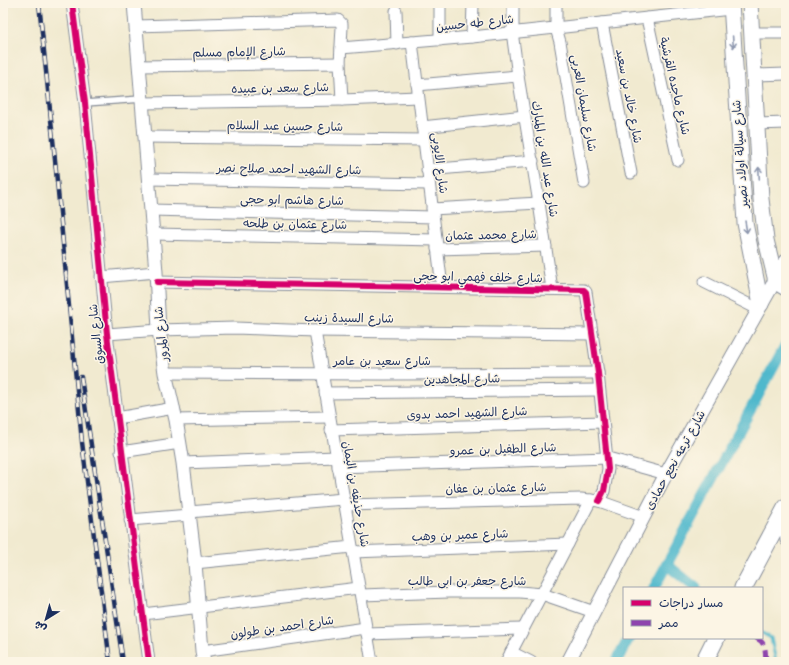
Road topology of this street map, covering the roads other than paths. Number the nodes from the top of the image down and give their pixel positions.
1 (72, 3) edge
2 (134, 3) edge
3 (440, 3) edge
4 (473, 3) edge
5 (513, 3) edge
6 (556, 3) edge
7 (750, 3) edge
8 (731, 6) edge
9 (396, 11) dead end
10 (647, 18) junction
11 (602, 23) junction
12 (136, 26) junction
13 (556, 28) junction
14 (513, 33) junction
15 (752, 33) junction
16 (786, 33) edge
17 (472, 37) junction
18 (440, 40) junction
19 (412, 42) junction
20 (397, 44) junction
21 (341, 48) junction
22 (340, 63) junction
23 (139, 66) junction
24 (786, 74) edge
25 (754, 75) junction
26 (518, 76) junction
27 (417, 85) junction
28 (418, 97) junction
29 (342, 100) junction
30 (142, 101) junction
31 (85, 104) junction
32 (525, 116) junction
33 (786, 123) edge
34 (757, 124) junction
35 (422, 127) junction
36 (145, 137) junction
37 (424, 140) junction
38 (678, 160) dead end
39 (533, 161) junction
40 (427, 170) junction
41 (631, 174) dead end
42 (149, 179) junction
43 (584, 183) dead end
44 (429, 184) junction
45 (539, 203) junction
46 (151, 210) junction
47 (433, 213) junction
48 (153, 234) junction
49 (437, 244) junction
50 (546, 246) junction
51 (786, 261) edge
52 (101, 277) junction
53 (157, 277) junction
54 (704, 282) dead end
55 (781, 284) edge
56 (442, 287) junction
57 (552, 289) junction
58 (760, 307) junction
59 (159, 330) junction
60 (315, 331) junction
61 (107, 334) junction
62 (592, 334) junction
63 (166, 373) junction
64 (598, 373) junction
65 (322, 374) junction
66 (599, 390) junction
67 (325, 393) junction
68 (175, 414) junction
69 (117, 418) junction
70 (329, 418) junction
71 (603, 422) junction
72 (331, 430) junction
73 (180, 443) junction
74 (121, 452) junction
75 (608, 458) junction
76 (337, 462) junction
77 (183, 463) junction
78 (666, 474) junction
79 (595, 501) junction
80 (345, 502) junction
81 (189, 514) junction
82 (644, 517) junction
83 (785, 518) edge
84 (130, 520) junction
85 (786, 540) edge
86 (568, 544) junction
87 (353, 550) junction
88 (194, 563) junction
89 (744, 587) edge
90 (360, 591) junction
91 (542, 594) junction
92 (198, 608) junction
93 (594, 612) junction
94 (143, 614) junction
95 (522, 629) junction
96 (367, 631) junction
97 (716, 639) edge
98 (203, 656) edge
99 (508, 657) edge
100 (149, 662) edge
101 (372, 662) edge
102 (531, 662) edge
103 (568, 662) edge
104 (704, 662) edge

1 - 31 street, شارع السوق
2 - 12 street, شارع المرور
3 - 18 street
4 - 17 street
5 - 14 street, شارع عبد الله بن المبارك
6 - 13 street, شارع سليمان العربى
7 - 15 main road, شارع سيالة اولاد نصير
8 - 10 street, شارع طه حسين
8 -> 58 main road, شارع سيالة اولاد نصير
9 - 20 street
10 - 11 street, شارع طه حسين
10 - 38 street, شارع ماجده القرشية
11 - 13 street, شارع طه حسين
11 - 41 street, شارع خالد بن سعيد
12 - 21 street
12 - 23 street, شارع المرور
13 - 14 street, شارع طه حسين
13 - 43 street, شارع سليمان العربى
14 - 17 street, شارع طه حسين
14 - 26 street, شارع عبد الله بن المبارك
15 - 16 street
15 - 25 main road, شارع سيالة اولاد نصير
17 - 18 street, شارع طه حسين
18 - 19 street, شارع طه حسين
19 - 20 street, شارع طه حسين
19 - 27 street, شارع الايوبى
20 - 21 street, شارع طه حسين
21 - 22 street
22 - 23 street, شارع الإمام مسلم
22 - 29 street
23 - 30 street, شارع المرور
24 - 25 street
25 - 34 main road, شارع سيالة اولاد نصير
26 - 27 street
26 - 32 street, شارع عبد الله بن المبارك
27 - 28 street, شارع الايوبى
28 - 29 street, شارع سعد بن عبيده
28 - 35 street, شارع الايوبى
29 - 30 street, شارع سعد بن عبيده
30 - 31 lane
30 - 36 street, شارع المرور
31 - 52 street, شارع السوق
32 - 35 street
32 - 39 street, شارع عبد الله بن المبارك
33 - 34 street
55 -> 34 main road, شارع سيالة اولاد نصير
35 - 37 street, شارع الايوبى
36 - 37 street, شارع حسين عبد السلام
36 - 42 street, شارع المرور
37 - 40 street, شارع الايوبى
39 - 40 street
39 - 45 street, شارع عبد الله بن المبارك
40 - 44 street, شارع الايوبى
42 - 44 street, شارع الشهيد احمد صلاح نصر
42 - 46 street, شارع المرور
44 - 47 street, شارع الايوبى
45 - 47 street, شارع هاشم ابو حجى
45 - 50 street, شارع عبد الله بن المبارك
46 - 47 street, شارع هاشم ابو حجى
46 - 48 street, شارع المرور
47 - 49 street, شارع الايوبى
48 - 49 street, شارع عثمان بن طلحه
48 - 53 street, شارع المرور
49 - 50 street, شارع محمد عثمان
49 - 56 street, شارع الايوبى
50 - 57 street, شارع عبد الله بن المبارك
51 - 55 street, شارع ترعه نجع حمادى
52 - 53 street, شارع خلف فهمي ابو حجى
52 - 61 street, شارع السوق
53 - 56 street, شارع خلف فهمي ابو حجى
53 - 59 street, شارع المرور
54 - 58 street
55 - 58 street, شارع ترعه نجع حمادى
56 - 57 street, شارع خلف فهمي ابو حجى
57 - 62 street, شارع خلف فهمي ابو حجى
58 - 78 street, شارع ترعه نجع حمادى
59 - 60 street, شارع السيدة زينب
59 - 61 street, شارع السيدة زينب
59 - 63 street, شارع المرور
60 - 62 street, شارع السيدة زينب
60 - 65 street, شارع حذيفه بن اليمان
61 - 69 street, شارع السوق
62 - 64 street, شارع خلف فهمي ابو حجى
63 - 65 street, شارع سعيد بن عامر
63 - 68 street, شارع المرور
64 - 65 street, شارع سعيد بن عامر
64 - 66 street, شارع خلف فهمي ابو حجى
65 - 67 street, شارع حذيفه بن اليمان
66 - 67 street, شارع المجاهدين
66 - 71 street, شارع خلف فهمي ابو حجى
67 - 70 street, شارع حذيفه بن اليمان
68 - 69 street
68 - 70 street
68 - 73 street, شارع المرور
69 - 74 street, شارع السوق
70 - 72 street, شارع حذيفه بن اليمان
71 - 72 street, شارع الشهيد احمد بدوى
71 - 75 street, شارع خلف فهمي ابو حجى
72 - 76 street, شارع حذيفه بن اليمان
73 - 74 street
73 - 77 street, شارع المرور
74 - 84 street, شارع السوق
75 - 76 street, شارع الطفيل بن عمرو
75 - 78 street, شارع الطفيل بن عمرو
75 - 79 street, شارع خلف فهمي ابو حجى
76 - 77 street, شارع الطفيل بن عمرو
76 - 80 street, شارع حذيفه بن اليمان
77 - 81 street, شارع المرور
78 - 82 street, شارع ترعه نجع حمادى
79 - 80 street, شارع عثمان بن عفان
79 - 82 street, شارع عثمان بن عفان
79 - 86 street, شارع خلف فهمي ابو حجى
80 - 81 street, شارع عثمان بن عفان
80 - 87 street, شارع حذيفه بن اليمان
81 - 84 street, شارع عثمان بن عفان
81 - 88 street, شارع المرور
82 - 93 street, شارع ترعه نجع حمادى
83 - 85 street
83 - 89 main road
84 - 94 street, شارع السوق
86 - 87 street, شارع عمير بن وهب
86 - 91 street, شارع خلف فهمي ابو حجى
87 - 88 street, شارع عمير بن وهب
87 - 90 street, شارع حذيفه بن اليمان
88 - 92 street, شارع المرور
90 - 91 street, شارع جعفر بن ابى طالب
90 - 92 street, شارع جعفر بن ابى طالب
90 - 96 street, شارع حذيفه بن اليمان
91 - 93 street, شارع جعفر بن ابى طالب
91 - 95 street, شارع خلف فهمي ابو حجى
92 - 94 street, شارع جعفر بن ابى طالب
92 - 98 street, شارع المرور
93 - 103 street, شارع ترعه نجع حمادى
94 - 100 street, شارع السوق
95 - 96 street, شارع احمد بن طولون
95 - 99 street, شارع خلف فهمي ابو حجى
96 - 98 street, شارع احمد بن طولون
96 - 101 street, شارع حذيفه بن اليمان
97 - 104 main road
99 - 102 street

